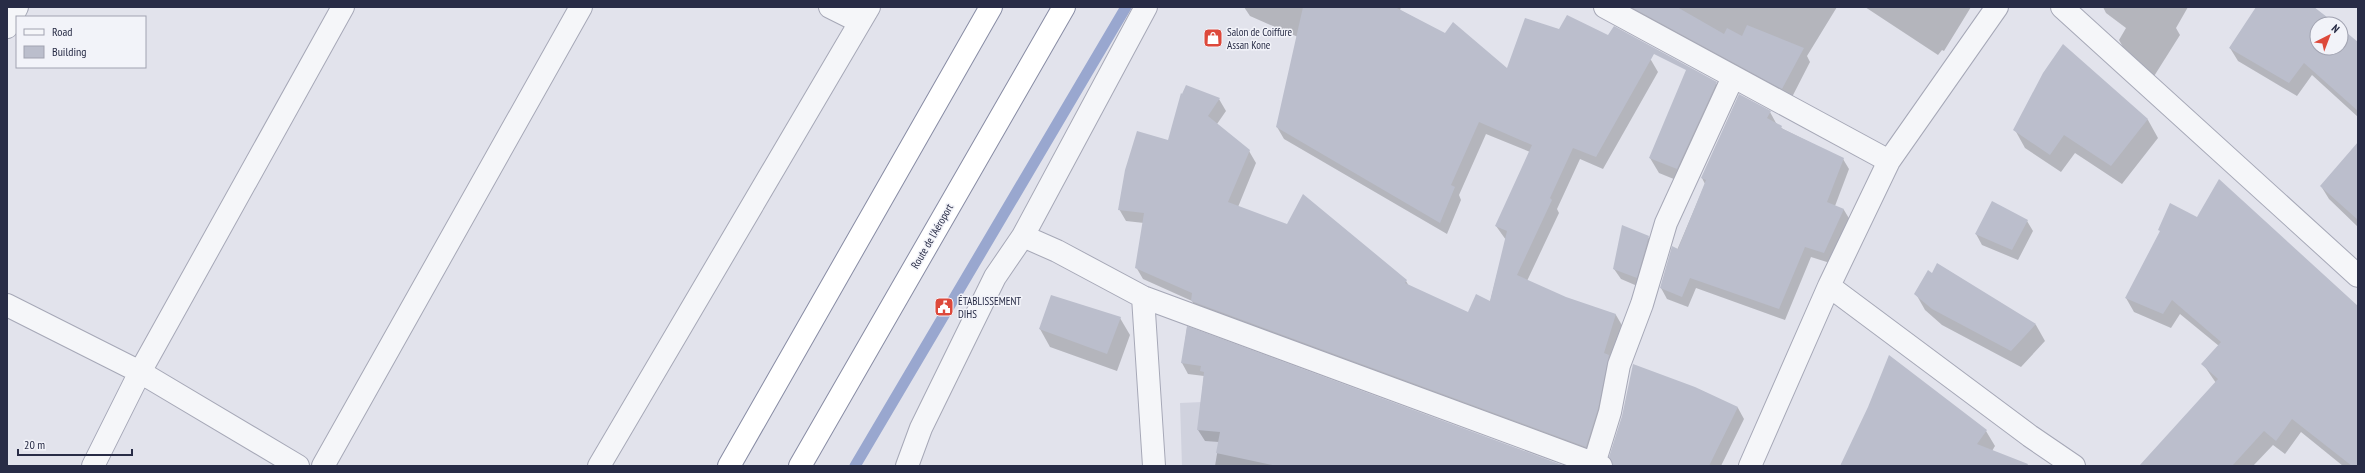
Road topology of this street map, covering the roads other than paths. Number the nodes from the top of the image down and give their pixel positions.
1 (17, 7) edge
2 (343, 7) edge
3 (581, 7) edge
4 (830, 7) edge
5 (991, 7) edge
6 (1064, 7) edge
7 (1146, 7) edge
8 (1605, 7) edge
9 (1997, 7) edge
10 (2062, 7) edge
11 (865, 15) edge
12 (7, 27) edge
13 (1734, 77) junction
14 (1889, 161) junction
15 (1023, 236) junction
16 (2358, 276) edge
17 (1829, 286) junction
18 (1143, 297) junction
19 (7, 305) edge
20 (140, 372) junction
21 (1598, 465) edge
22 (92, 466) edge
23 (298, 466) edge
24 (323, 466) edge
25 (599, 466) edge
26 (729, 466) edge
27 (800, 466) edge
28 (907, 466) edge
29 (1154, 466) edge
30 (1750, 466) edge
31 (2074, 466) edge

1 - 12 street
2 - 20 street
3 - 24 street
4 - 11 street
5 - 26 highway
6 - 27 highway, Route de l'Aéroport
7 - 15 street
8 - 13 street
9 - 14 street
10 - 16 street
11 - 25 street
13 - 14 street
13 - 21 street
14 - 17 street
15 - 18 street
15 - 28 street
17 - 30 street
17 - 31 street
18 - 21 street
18 - 29 street
19 - 20 street
20 - 22 street
20 - 23 street

